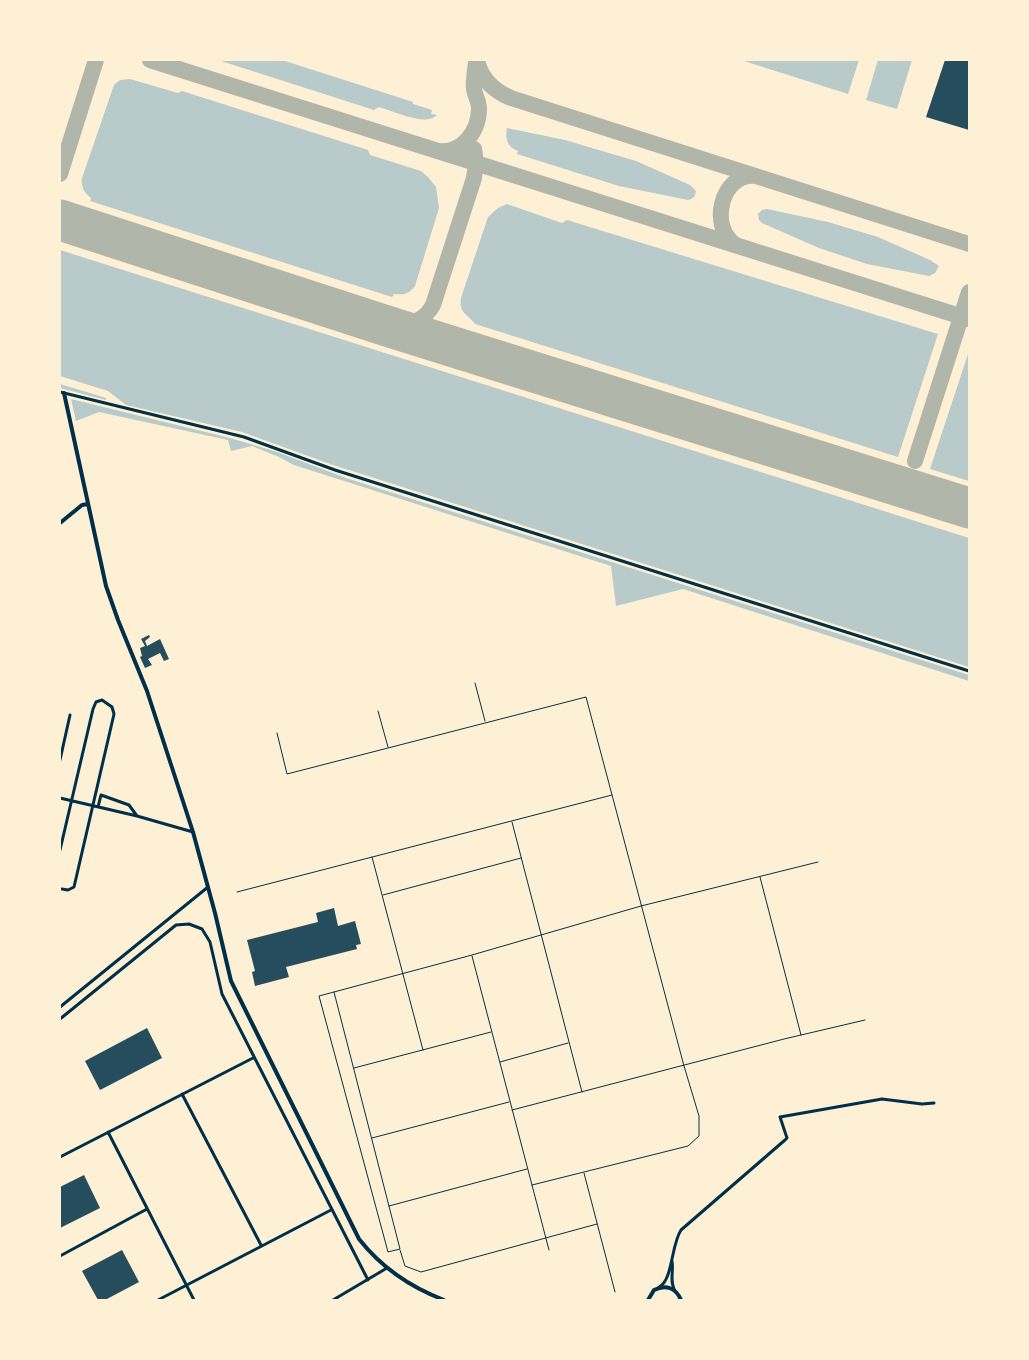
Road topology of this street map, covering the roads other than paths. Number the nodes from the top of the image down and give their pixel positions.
1 (62, 393) edge
2 (88, 504) junction
3 (60, 523) edge
4 (969, 671) edge
5 (475, 683) dead end
6 (378, 711) dead end
7 (70, 715) dead end
8 (486, 723) junction
9 (277, 734) dead end
10 (388, 748) junction
11 (60, 760) edge
12 (612, 795) junction
13 (60, 798) edge
14 (71, 801) junction
15 (92, 805) junction
16 (98, 807) junction
17 (138, 816) junction
18 (511, 821) junction
19 (193, 832) junction
20 (60, 850) edge
21 (372, 857) junction
22 (521, 858) junction
23 (818, 862) dead end
24 (760, 876) junction
25 (208, 887) junction
26 (62, 889) dead end
27 (237, 892) dead end
28 (382, 895) junction
29 (641, 906) junction
30 (541, 935) junction
31 (472, 955) junction
32 (402, 973) junction
33 (334, 992) junction
34 (60, 1008) edge
35 (60, 1019) edge
36 (865, 1020) dead end
37 (492, 1032) junction
38 (801, 1035) junction
39 (569, 1043) junction
40 (422, 1050) junction
41 (254, 1058) junction
42 (500, 1062) junction
43 (684, 1066) junction
44 (354, 1068) junction
45 (582, 1092) junction
46 (182, 1094) junction
47 (510, 1101) junction
48 (934, 1104) dead end
49 (512, 1110) junction
50 (108, 1132) junction
51 (372, 1138) junction
52 (60, 1157) edge
53 (528, 1169) junction
54 (584, 1172) junction
55 (532, 1185) junction
56 (389, 1206) junction
57 (147, 1209) junction
58 (331, 1210) junction
59 (597, 1224) junction
60 (546, 1239) junction
61 (261, 1246) junction
62 (400, 1249) junction
63 (549, 1250) dead end
64 (60, 1256) edge
65 (672, 1260) junction
66 (387, 1268) junction
67 (368, 1280) junction
68 (186, 1284) junction
69 (659, 1288) junction
70 (675, 1290) junction
71 (615, 1292) dead end
72 (681, 1299) edge
73 (158, 1300) edge
74 (194, 1300) edge
75 (333, 1300) edge
76 (444, 1300) edge
77 (646, 1300) edge

1 - 2 street
1 - 4 street
2 - 3 street
2 - 19 street
5 - 8 lane
6 - 10 lane
7 - 11 street
8 - 10 lane
8 - 12 lane
9 - 10 lane
12 - 18 lane
12 - 29 lane
13 - 14 street
14 - 15 street
14 - 15 street
14 - 20 street
15 - 16 street
15 - 26 street
16 - 17 street
16 - 17 street
17 - 19 street
18 - 21 lane
18 - 22 lane
19 - 25 street
21 - 27 lane
21 - 28 lane
22 - 28 lane
22 - 30 lane
23 - 24 lane
24 - 29 lane
24 - 38 lane
25 - 34 street
25 - 66 street
28 - 32 lane
29 - 30 lane
29 - 43 lane
30 - 31 lane
30 - 39 lane
31 - 32 lane
31 - 37 lane
32 - 33 lane
32 - 40 lane
33 - 44 lane
33 - 62 lane
35 - 41 street
36 - 38 lane
37 - 40 lane
37 - 42 lane
38 - 43 lane
39 - 42 lane
39 - 45 lane
40 - 44 lane
41 - 46 street
41 - 58 street
42 - 47 lane
43 - 45 lane
43 - 54 lane
44 - 51 lane
45 - 49 lane
46 - 50 street
46 - 61 street
47 - 49 lane
47 - 51 lane
48 - 65 street
49 - 53 lane
50 - 52 street
50 - 57 street
51 - 56 lane
53 - 55 lane
53 - 56 lane
54 - 55 lane
54 - 59 lane
55 - 60 lane
56 - 62 lane
57 - 64 street
57 - 68 street
58 - 61 street
58 - 67 street
59 - 60 lane
59 - 71 lane
60 - 62 lane
60 - 63 lane
61 - 68 street
65 - 69 street
65 - 70 street
66 - 67 street
66 - 76 street
67 - 75 street
68 - 73 street
68 - 74 street
69 - 70 street
69 - 77 street
70 - 72 street

